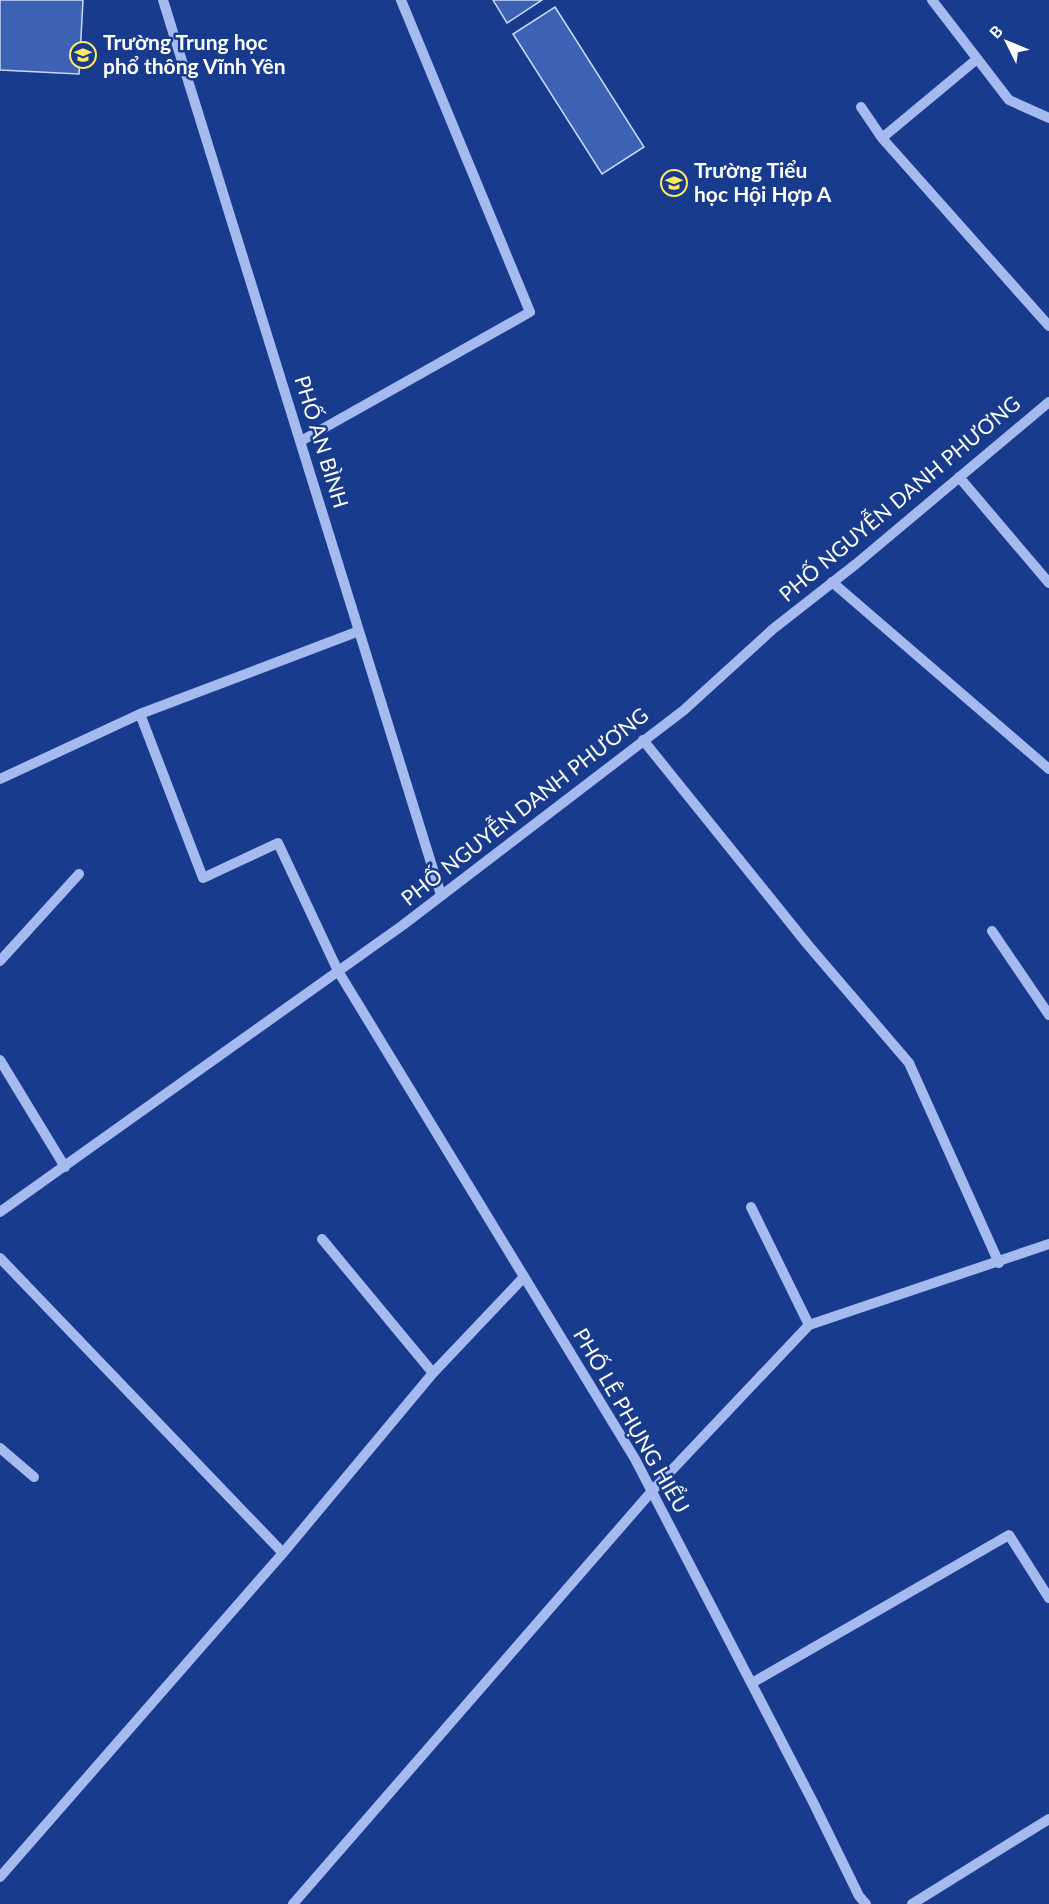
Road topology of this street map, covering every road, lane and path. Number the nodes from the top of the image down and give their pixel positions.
1 (163, 0) edge
2 (401, 0) edge
3 (932, 0) edge
4 (977, 59) junction
5 (861, 107) dead end
6 (1049, 118) edge
7 (882, 138) junction
8 (1049, 326) edge
9 (1049, 402) edge
10 (301, 441) junction
11 (959, 477) junction
12 (832, 582) junction
13 (1049, 583) edge
14 (360, 631) junction
15 (140, 714) junction
16 (643, 740) junction
17 (1049, 769) edge
18 (0, 779) edge
19 (79, 874) dead end
20 (441, 896) junction
21 (992, 931) dead end
22 (0, 961) edge
23 (338, 971) junction
24 (1049, 1015) edge
25 (0, 1060) edge
26 (65, 1167) junction
27 (752, 1207) dead end
28 (0, 1212) edge
29 (322, 1239) dead end
30 (1049, 1244) edge
31 (0, 1258) edge
32 (999, 1263) junction
33 (524, 1276) junction
34 (809, 1325) junction
35 (433, 1373) junction
36 (0, 1448) edge
37 (34, 1477) dead end
38 (652, 1491) junction
39 (283, 1553) junction
40 (1049, 1598) edge
41 (752, 1683) junction
42 (1049, 1819) edge
43 (2, 1872) edge
44 (293, 1904) edge
45 (866, 1904) edge
46 (912, 1904) edge

1 - 10 street, PHỐ AN BÌNH
2 - 10 street
3 - 4 street
4 - 6 street
4 - 7 street
5 - 7 street
7 - 8 street
9 - 11 street, PHỐ NGUYỄN DANH PHƯƠNG
10 - 14 street, PHỐ AN BÌNH
11 - 12 street, PHỐ NGUYỄN DANH PHƯƠNG
11 - 13 street
12 - 16 street, PHỐ NGUYỄN DANH PHƯƠNG
12 - 17 street
14 - 15 street
14 - 20 street, PHỐ AN BÌNH
15 - 18 street
15 - 23 street, PHỐ LÊ PHỤNG HIỂU
16 - 20 street, PHỐ NGUYỄN DANH PHƯƠNG
16 - 32 street
19 - 22 street
20 - 23 street, PHỐ NGUYỄN DANH PHƯƠNG
21 - 24 street
23 - 26 street, PHỐ NGUYỄN DANH PHƯƠNG
23 - 33 street, PHỐ LÊ PHỤNG HIỂU
25 - 26 street
26 - 28 street, PHỐ NGUYỄN DANH PHƯƠNG
27 - 34 street
29 - 35 street
30 - 32 street
31 - 39 street
32 - 34 street
33 - 35 street
33 - 38 street, PHỐ LÊ PHỤNG HIỂU
34 - 38 street
35 - 39 street
36 - 37 street
38 - 41 street, PHỐ LÊ PHỤNG HIỂU
38 - 44 street
39 - 43 street
40 - 41 street
41 - 45 street, PHỐ LÊ PHỤNG HIỂU
42 - 46 street

